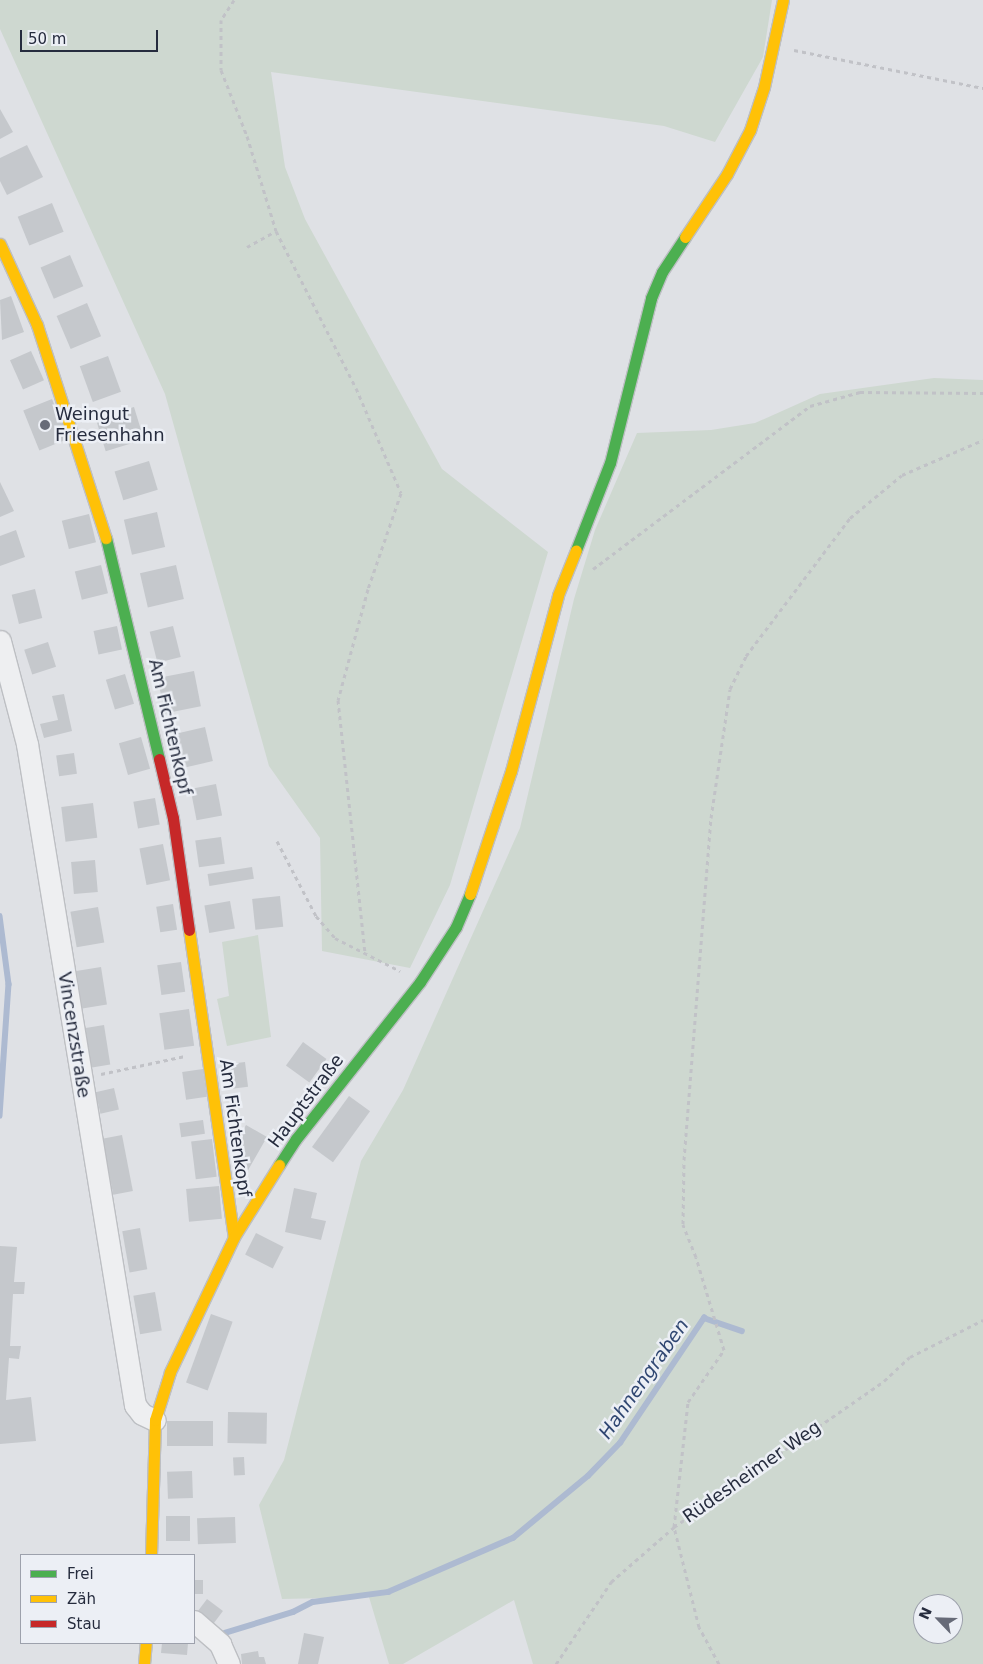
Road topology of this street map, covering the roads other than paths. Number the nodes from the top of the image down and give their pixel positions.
1 (782, 0) edge
2 (0, 244) edge
3 (0, 642) edge
4 (234, 1237) junction
5 (155, 1420) junction
6 (151, 1554) edge
7 (195, 1622) edge
8 (146, 1644) edge
9 (144, 1664) edge
10 (229, 1664) edge

1 - 4 street, Hauptstraße
2 - 4 street, Am Fichtenkopf
3 - 5 street, Vincenzstraße
4 - 5 street, Hauptstraße
5 - 6 street, Hauptstraße
7 - 10 street
8 - 9 street

